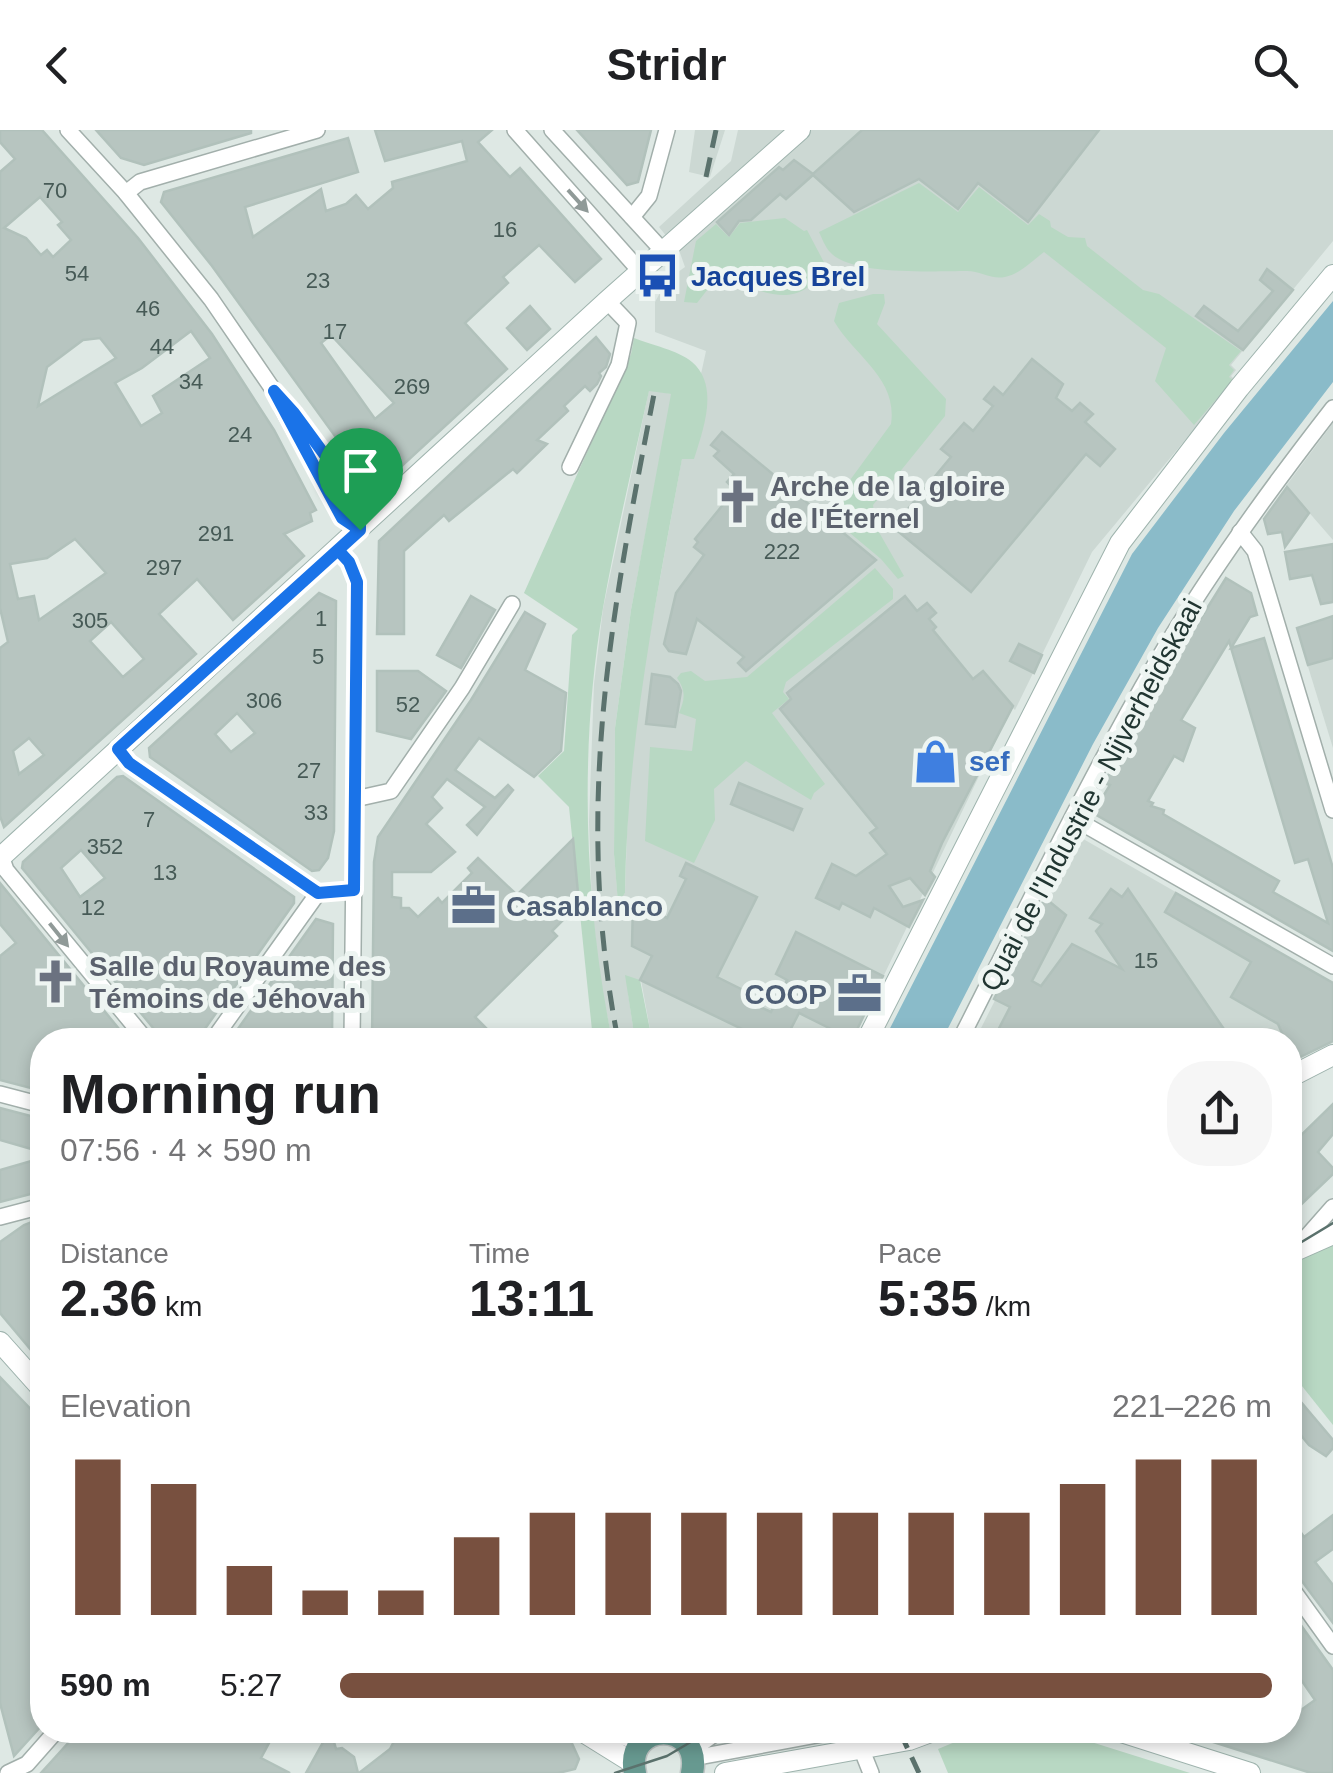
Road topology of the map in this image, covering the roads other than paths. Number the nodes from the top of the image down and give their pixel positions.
1 (68, 130) edge
2 (317, 130) edge
3 (515, 130) edge
4 (552, 130) edge
5 (666, 130) edge
6 (800, 130) edge
7 (126, 193) junction
8 (632, 217) junction
9 (664, 252) junction
10 (640, 272) junction
11 (1333, 274) edge
12 (607, 301) junction
13 (1333, 408) edge
14 (570, 466) dead end
15 (360, 530) junction
16 (1240, 532) junction
17 (338, 550) junction
18 (512, 604) dead end
19 (118, 749) junction
20 (355, 799) junction
21 (1333, 810) edge
22 (1073, 818) junction
23 (0, 856) edge
24 (354, 890) junction
25 (318, 893) junction
26 (1333, 966) edge
27 (136, 1028) edge
28 (222, 1028) edge
29 (352, 1028) edge
30 (873, 1028) edge
31 (966, 1028) edge
32 (1333, 1055) edge
33 (1302, 1070) edge
34 (0, 1094) edge
35 (30, 1102) edge
36 (1333, 1207) edge
37 (30, 1209) edge
38 (0, 1217) edge
39 (1333, 1234) edge
40 (1302, 1241) edge
41 (1302, 1248) edge
42 (0, 1342) edge
43 (30, 1376) edge
44 (1302, 1603) edge
45 (1333, 1646) edge
46 (46, 1743) edge
47 (597, 1743) edge
48 (655, 1743) edge
49 (797, 1743) edge
50 (835, 1743) edge
51 (858, 1743) edge
52 (1153, 1743) edge
53 (702, 1751) edge
54 (632, 1770) edge
55 (748, 1770) edge
56 (1236, 1771) edge
57 (8, 1773) edge
58 (725, 1773) edge
59 (871, 1773) edge

1 - 7 street
2 - 7 street
3 -> 10 street
4 - 8 street
5 - 8 street
6 - 9 street
7 - 15 street
8 - 9 street
9 - 10 street
10 - 12 street
11 - 30 street
12 - 14 street
12 - 15 street
13 - 16 street, Quai de l'Industrie - Nijverheidskaai
15 - 17 street
16 - 21 street
16 - 22 street, Quai de l'Industrie - Nijverheidskaai
17 - 19 street
17 - 20 street
18 - 20 street
19 - 23 street
19 - 25 street
20 - 24 street
22 - 26 street
22 - 31 street, Quai de l'Industrie - Nijverheidskaai
23 -> 27 street
24 - 25 street
24 - 29 street
25 - 28 street
32 - 33 street
34 - 35 street
36 - 40 street
37 - 38 street
39 - 41 street
42 - 43 street
44 - 45 street
46 - 57 street
47 - 54 street
48 - 54 main road
49 - 53 street
50 - 55 street
51 - 59 street
52 - 56 street
55 - 58 street

